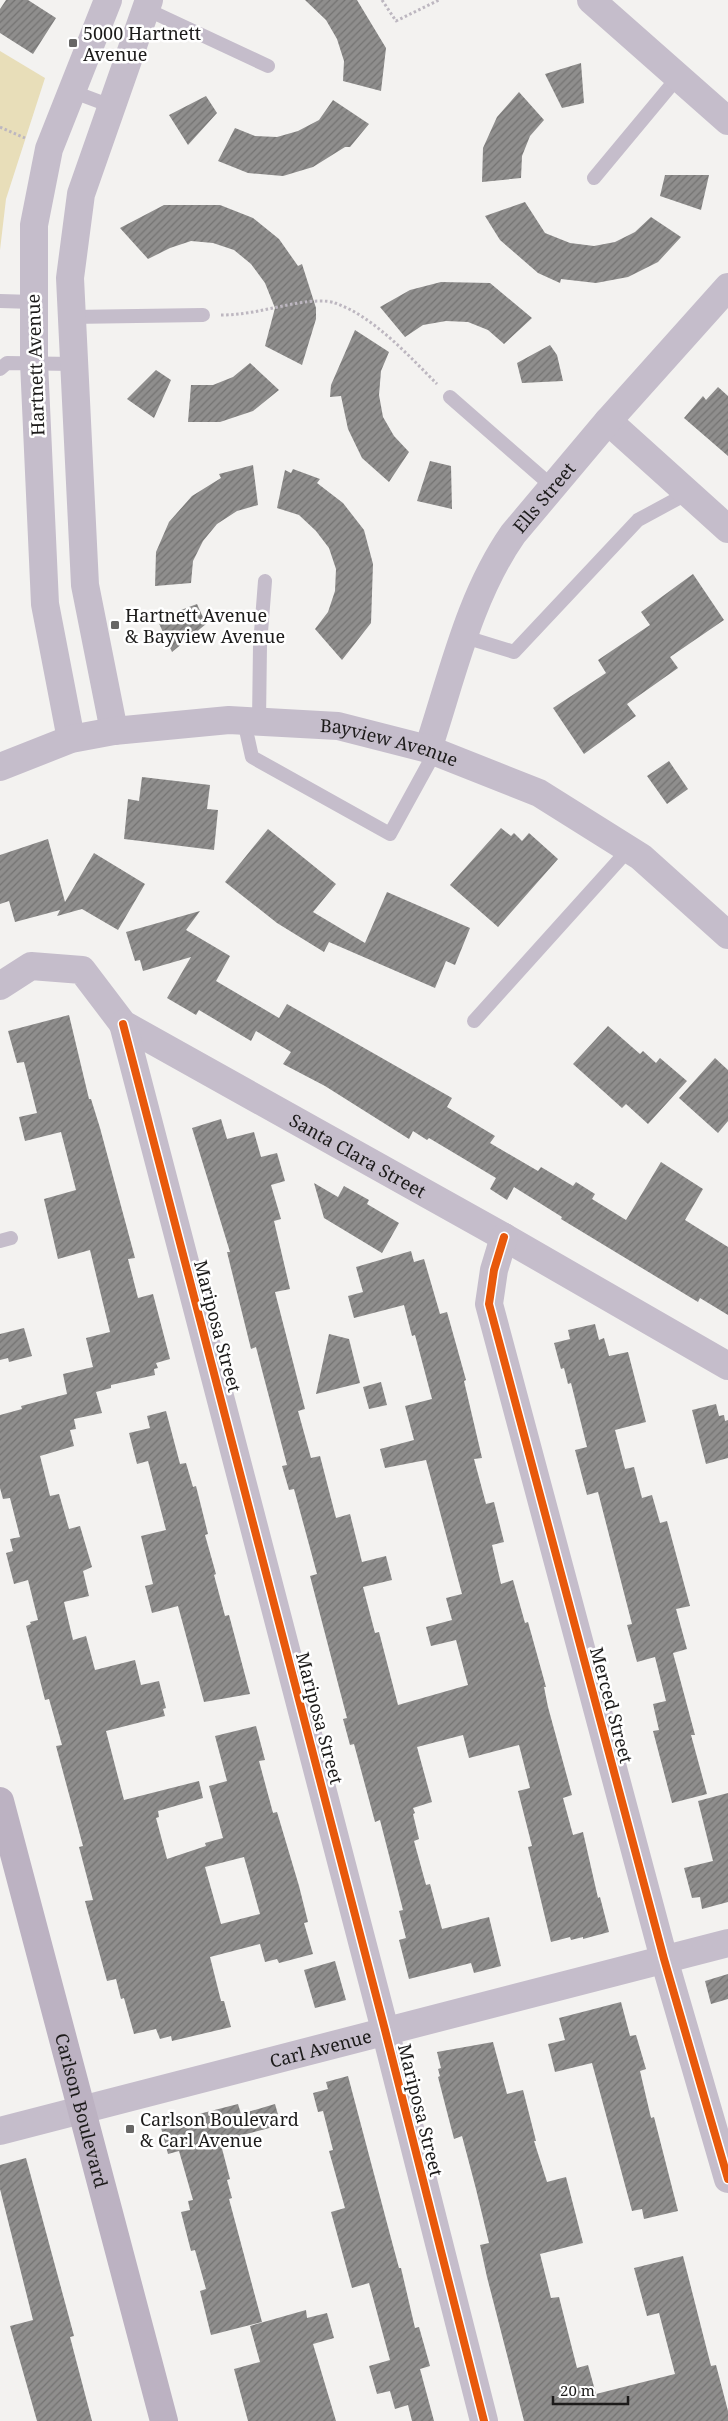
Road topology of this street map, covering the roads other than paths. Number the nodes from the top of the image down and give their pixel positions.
1 (108, 0) edge
2 (591, 0) edge
3 (148, 4) edge
4 (268, 66) dead end
5 (678, 77) junction
6 (71, 91) junction
7 (111, 106) junction
8 (728, 121) edge
9 (594, 178) dead end
10 (728, 287) edge
11 (0, 301) edge
12 (33, 302) junction
13 (203, 315) road end
14 (71, 317) junction
15 (34, 362) junction
16 (74, 364) junction
17 (0, 369) edge
18 (450, 396) road end
19 (608, 421) junction
20 (553, 487) junction
21 (688, 493) junction
22 (728, 529) edge
23 (265, 581) dead end
24 (465, 637) junction
25 (252, 721) junction
26 (114, 731) junction
27 (71, 739) junction
28 (431, 751) junction
29 (0, 767) edge
30 (629, 849) junction
31 (728, 935) edge
32 (0, 986) edge
33 (474, 1020) dead end
34 (122, 1024) junction
35 (504, 1237) junction
36 (728, 1366) edge
37 (0, 1801) edge
38 (728, 1942) edge
39 (664, 1959) junction
40 (385, 2030) junction
41 (83, 2110) junction
42 (0, 2131) edge
43 (728, 2179) edge
44 (164, 2421) edge
45 (484, 2421) edge

1 - 6 street, Hartnett Avenue
2 - 5 street
3 - 4 lane
3 - 7 street
5 - 8 street
5 - 9 lane
6 - 7 lane
6 - 12 street, Hartnett Avenue
7 - 14 street
10 - 19 street, Ells Street
11 - 12 lane
12 - 15 street, Hartnett Avenue
13 - 14 lane
14 - 16 street
15 - 16 lane
15 - 17 lane
15 - 27 street, Hartnett Avenue
16 - 26 street
18 - 20 lane
19 - 20 street, Ells Street
19 - 21 street
20 - 24 street, Ells Street
21 - 22 street
21 - 24 lane
23 - 25 lane
24 - 28 street, Ells Street
25 - 26 street, Bayview Avenue
25 - 28 street, Bayview Avenue
25 - 28 lane
26 - 27 street, Bayview Avenue
27 - 29 street, Bayview Avenue
28 - 30 street, Bayview Avenue
30 - 31 street, Bayview Avenue
30 - 33 lane
32 - 34 street, Santa Clara Street
34 - 35 street, Santa Clara Street
34 - 40 street, Mariposa Street
35 - 36 street, Santa Clara Street
35 - 39 street, Merced Street
37 - 41 main road, Carlson Boulevard
38 - 39 street, Carl Avenue
39 - 40 street, Carl Avenue
39 - 43 street, Merced Street
40 - 41 street, Carl Avenue
40 - 45 street, Mariposa Street
41 - 42 street, Carl Avenue
41 - 44 main road, Carlson Boulevard

